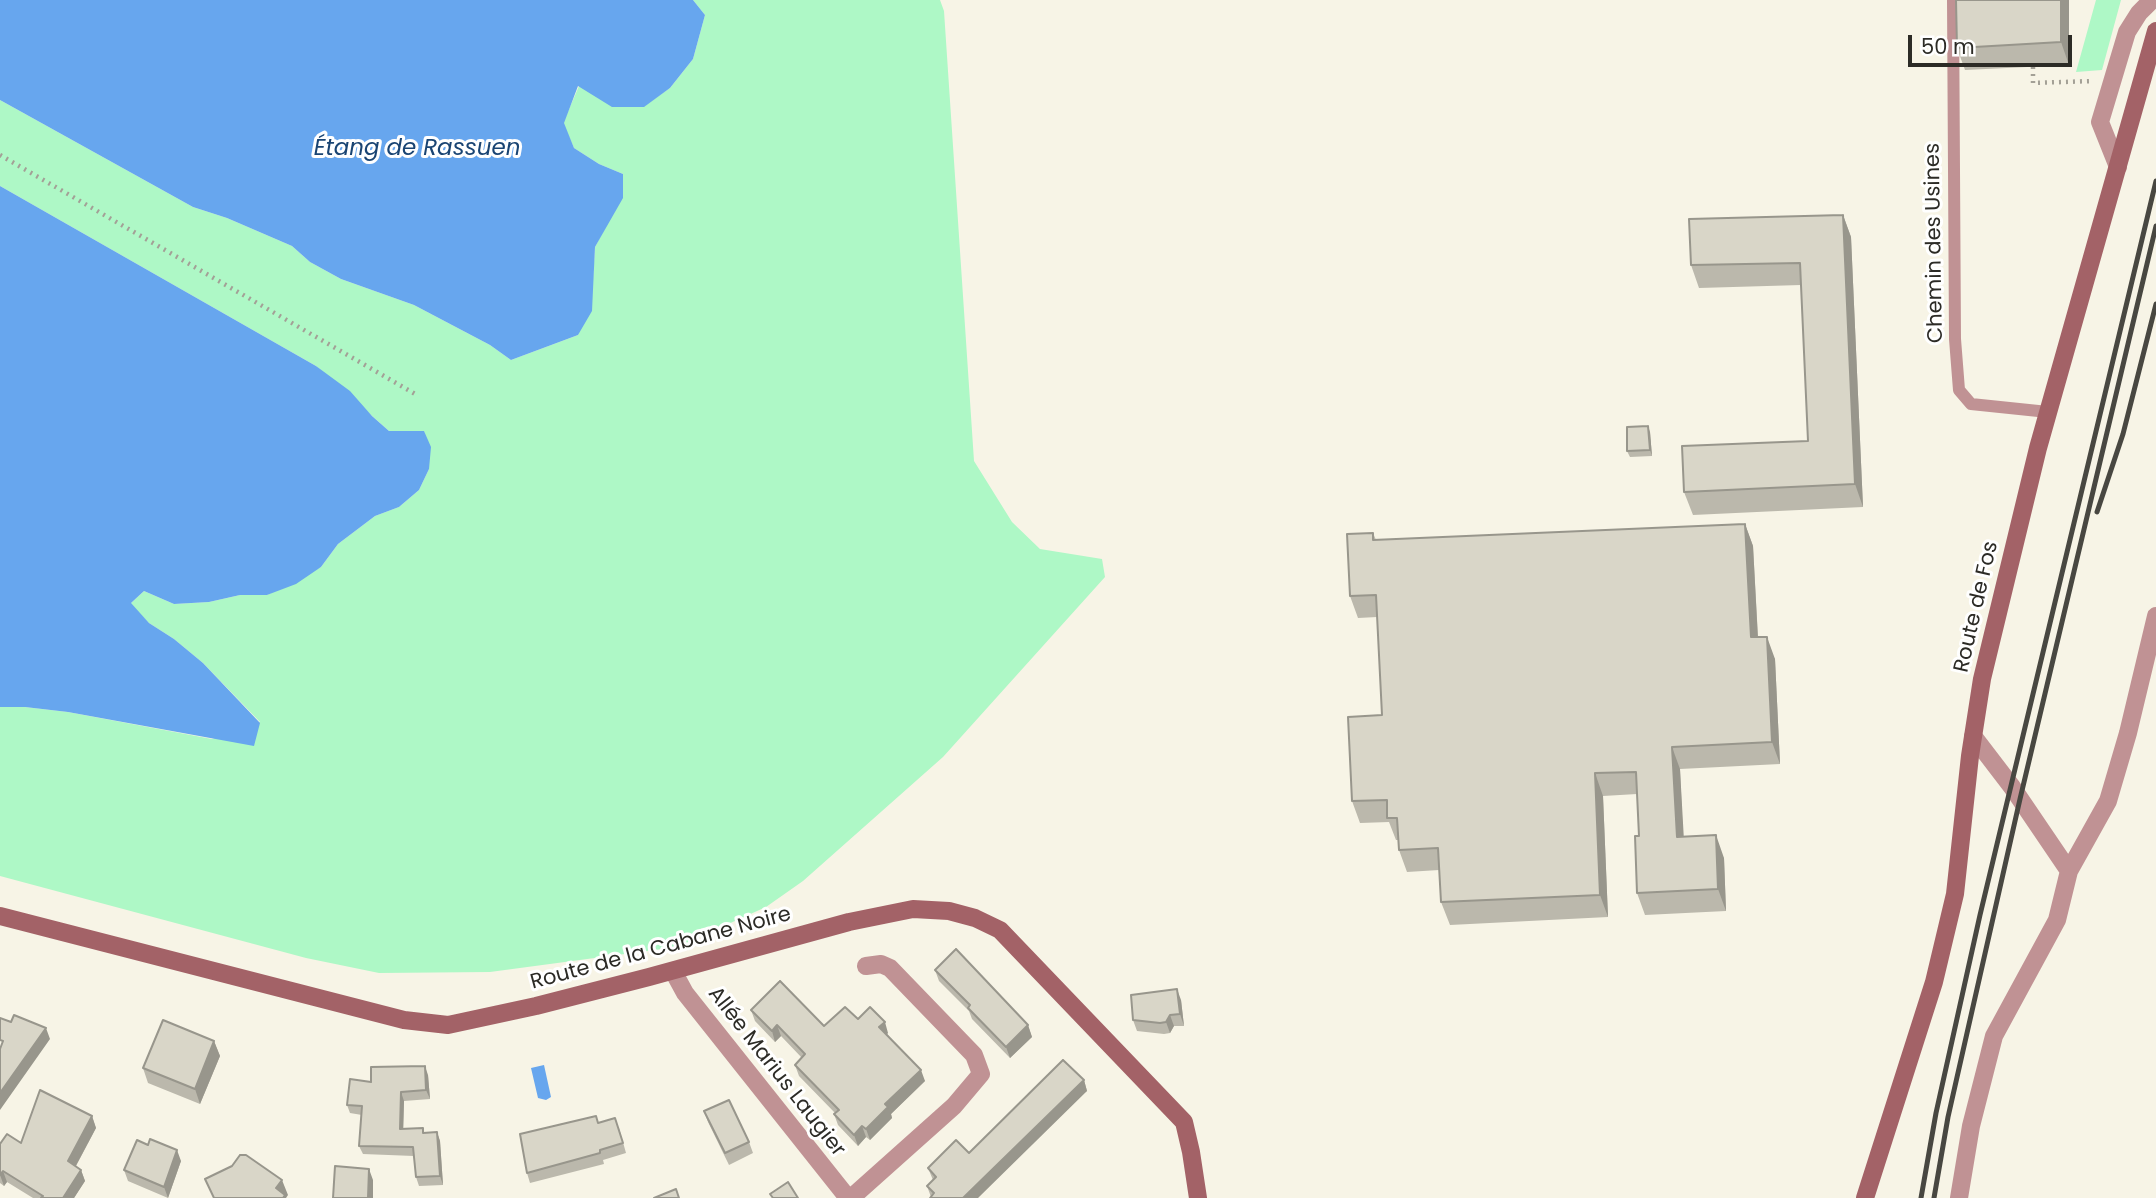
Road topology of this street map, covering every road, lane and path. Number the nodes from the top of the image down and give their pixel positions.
1 (1953, 0) edge
2 (2152, 0) edge
3 (2156, 32) edge
4 (2033, 67) edge
5 (2104, 80) dead end
6 (0, 155) edge
7 (2118, 167) junction
8 (416, 395) dead end
9 (2048, 412) junction
10 (2156, 616) edge
11 (1973, 736) junction
12 (2069, 871) junction
13 (0, 916) edge
14 (866, 966) dead end
15 (673, 971) junction
16 (850, 1198) edge
17 (1198, 1198) edge
18 (1865, 1198) edge
19 (1959, 1198) edge

1 - 9 lane, Chemin des Usines
2 - 7 street
3 - 7 street, Route de Fos
4 - 5 path
6 - 8 path
7 - 9 street, Route de Fos
9 - 11 street, Route de Fos
10 - 12 street
11 - 12 street
11 - 18 street, Route de Fos
12 - 19 street
13 - 15 street, Route de la Cabane Noire
14 - 16 street
15 - 16 street, Allée Marius Laugier
15 - 17 street, Route de la Cabane Noire

